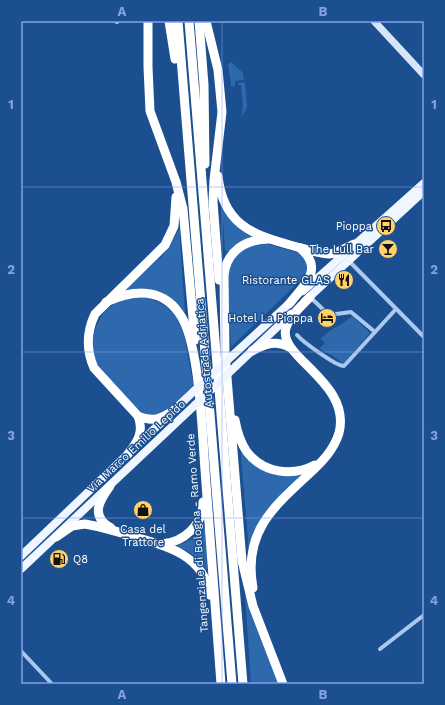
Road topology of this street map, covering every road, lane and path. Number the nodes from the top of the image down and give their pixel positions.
1 (148, 21) edge
2 (169, 21) edge
3 (178, 21) edge
4 (189, 21) edge
5 (199, 21) edge
6 (206, 21) edge
7 (210, 21) edge
8 (374, 21) edge
9 (210, 39) junction
10 (424, 75) edge
11 (185, 117) junction
12 (216, 159) junction
13 (176, 182) junction
14 (424, 183) edge
15 (424, 191) edge
16 (204, 215) junction
17 (269, 239) junction
18 (354, 244) junction
19 (299, 247) junction
20 (348, 260) junction
21 (310, 297) junction
22 (106, 302) junction
23 (289, 304) junction
24 (396, 309) junction
25 (375, 332) junction
26 (297, 335) dead end
27 (424, 337) edge
28 (291, 348) junction
29 (225, 349) junction
30 (252, 351) junction
31 (197, 380) junction
32 (228, 386) junction
33 (175, 410) junction
34 (138, 416) junction
35 (200, 419) junction
36 (128, 454) junction
37 (323, 460) junction
38 (110, 486) junction
39 (121, 533) junction
40 (56, 537) junction
41 (159, 544) junction
42 (21, 556) edge
43 (21, 569) edge
44 (424, 615) edge
45 (218, 648) junction
46 (380, 649) dead end
47 (21, 651) edge
48 (273, 656) junction
49 (52, 684) edge
50 (221, 684) edge
51 (232, 684) edge
52 (243, 684) edge
53 (283, 684) edge

1 - 13 highway
2 - 11 highway
3 - 11 highway, Autostrada Adriatica
4 - 16 highway, Autostrada Adriatica
5 - 16 highway
6 - 9 highway
7 - 9 highway
8 - 10 main road
9 - 12 highway
11 - 51 highway, Autostrada Adriatica
12 - 17 highway
12 - 29 highway
13 - 22 highway
13 - 31 highway
14 - 18 main road, Via Marco Emilio Lepido
15 - 20 main road, Via Marco Emilio Lepido
16 - 52 highway, Autostrada Adriatica
17 - 19 highway
17 - 29 highway
18 - 19 highway
18 - 23 main road, Via Marco Emilio Lepido
19 - 23 highway
20 - 21 main road, Via Marco Emilio Lepido
20 - 24 street
21 - 25 street
21 - 28 highway
21 - 30 main road, Via Marco Emilio Lepido
22 - 31 highway
22 - 34 highway
23 - 33 main road, Via Marco Emilio Lepido, bridge
24 - 25 street
24 - 27 street
25 - 26 street
28 - 30 highway
28 - 37 highway
29 - 32 highway
30 - 38 main road, Via Marco Emilio Lepido, bridge
31 - 35 highway, Tangenziale di Bologna - Ramo Verde
32 - 37 highway
32 - 48 highway
33 - 34 highway
33 - 36 main road, Via Marco Emilio Lepido
34 - 36 highway
35 - 41 highway
35 - 45 highway, Tangenziale di Bologna - Ramo Verde
36 - 42 main road, Via Marco Emilio Lepido
37 - 48 highway
38 - 39 highway
38 - 40 main road, Via Marco Emilio Lepido
39 - 40 highway
39 - 41 highway
40 - 43 main road, Via Marco Emilio Lepido
41 - 45 highway
44 - 46 street
45 - 50 highway, Tangenziale di Bologna - Ramo Verde
47 - 49 street
48 - 53 highway

